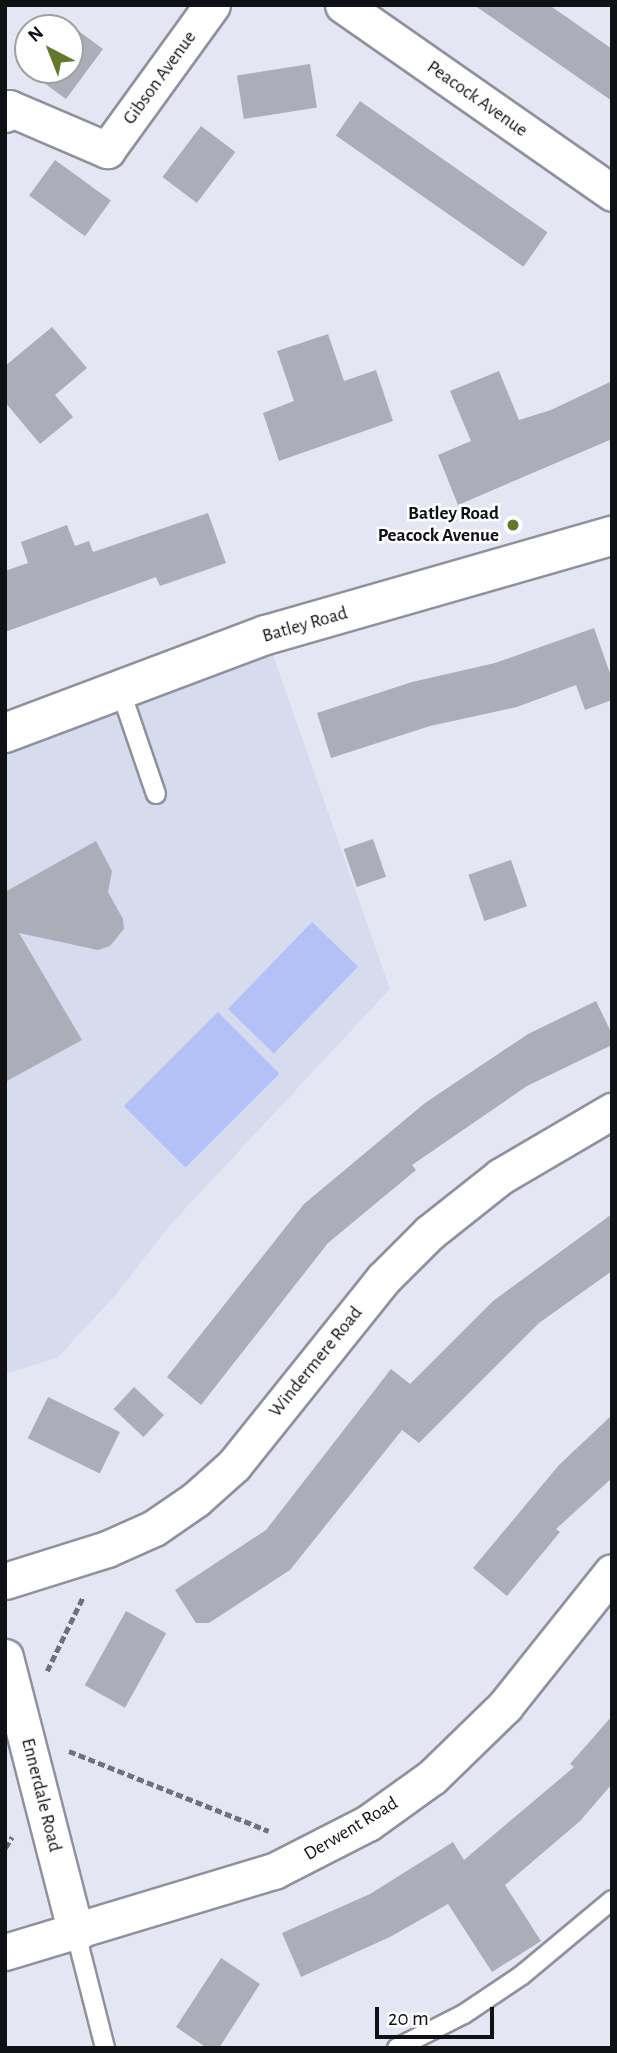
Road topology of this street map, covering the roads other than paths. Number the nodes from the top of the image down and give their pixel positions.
1 (212, 5) edge
2 (343, 5) edge
3 (5, 114) edge
4 (612, 193) edge
5 (612, 536) edge
6 (120, 689) junction
7 (5, 733) edge
8 (156, 794) dead end
9 (612, 1111) edge
10 (612, 1573) edge
11 (5, 1581) edge
12 (5, 1657) edge
13 (612, 1900) edge
14 (76, 1934) junction
15 (5, 1952) edge
16 (105, 2048) edge
17 (397, 2048) edge

1 - 3 street, Gibson Avenue
2 - 4 street, Peacock Avenue
5 - 6 street, Batley Road
6 - 7 street, Batley Road
6 - 8 lane
9 - 11 street, Windermere Road
10 - 14 street, Derwent Road
12 - 14 street, Ennerdale Road
13 - 17 lane
14 - 15 street, Derwent Road
14 - 16 lane

